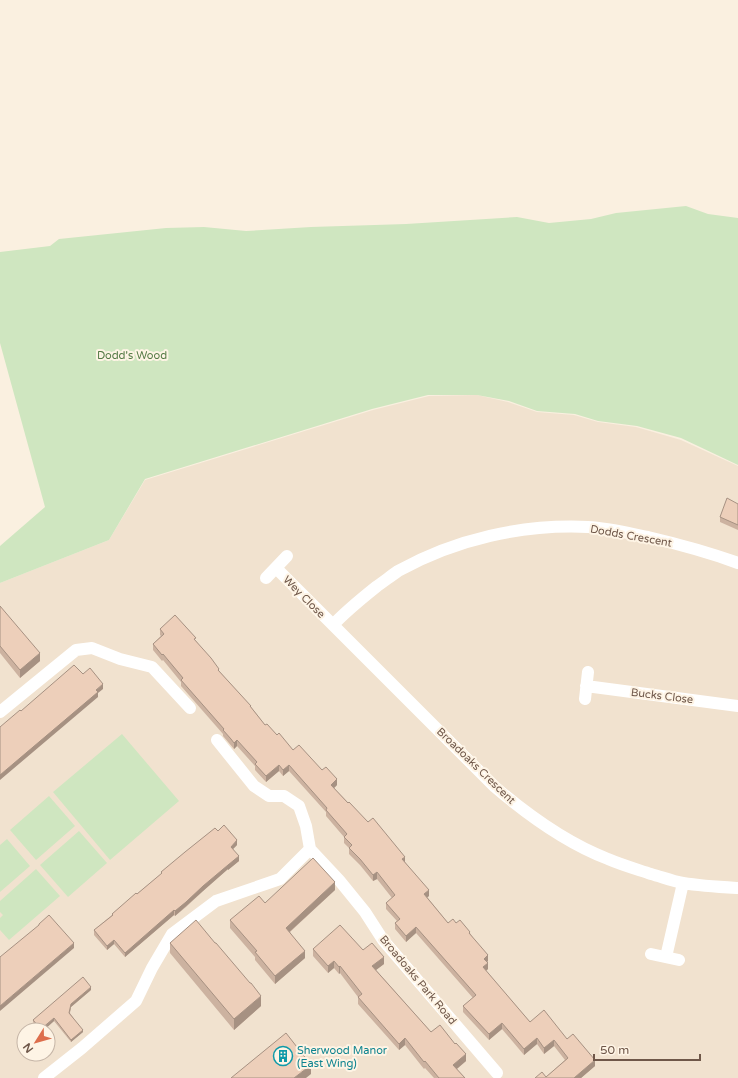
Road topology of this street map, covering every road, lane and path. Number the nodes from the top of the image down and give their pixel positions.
1 (287, 556) dead end
2 (738, 563) edge
3 (276, 568) junction
4 (266, 578) dead end
5 (333, 625) junction
6 (588, 672) dead end
7 (586, 686) junction
8 (585, 699) dead end
9 (738, 706) edge
10 (190, 708) dead end
11 (0, 712) edge
12 (217, 740) dead end
13 (310, 849) junction
14 (683, 883) junction
15 (738, 888) edge
16 (651, 954) dead end
17 (666, 957) junction
18 (679, 960) dead end
19 (498, 1073) dead end
20 (44, 1078) edge

1 - 3 street, Wey Close
2 - 5 street, Dodds Crescent
3 - 4 street, Wey Close
3 - 5 street, Wey Close
5 - 14 street, Broadoaks Crescent
6 - 7 street
7 - 8 street
7 - 9 street, Bucks Close
10 - 11 street
12 - 13 street
13 - 19 street, Broadoaks Park Road
13 - 20 street
14 - 15 street, Broadoaks Crescent
14 - 17 street
16 - 17 street
17 - 18 street

